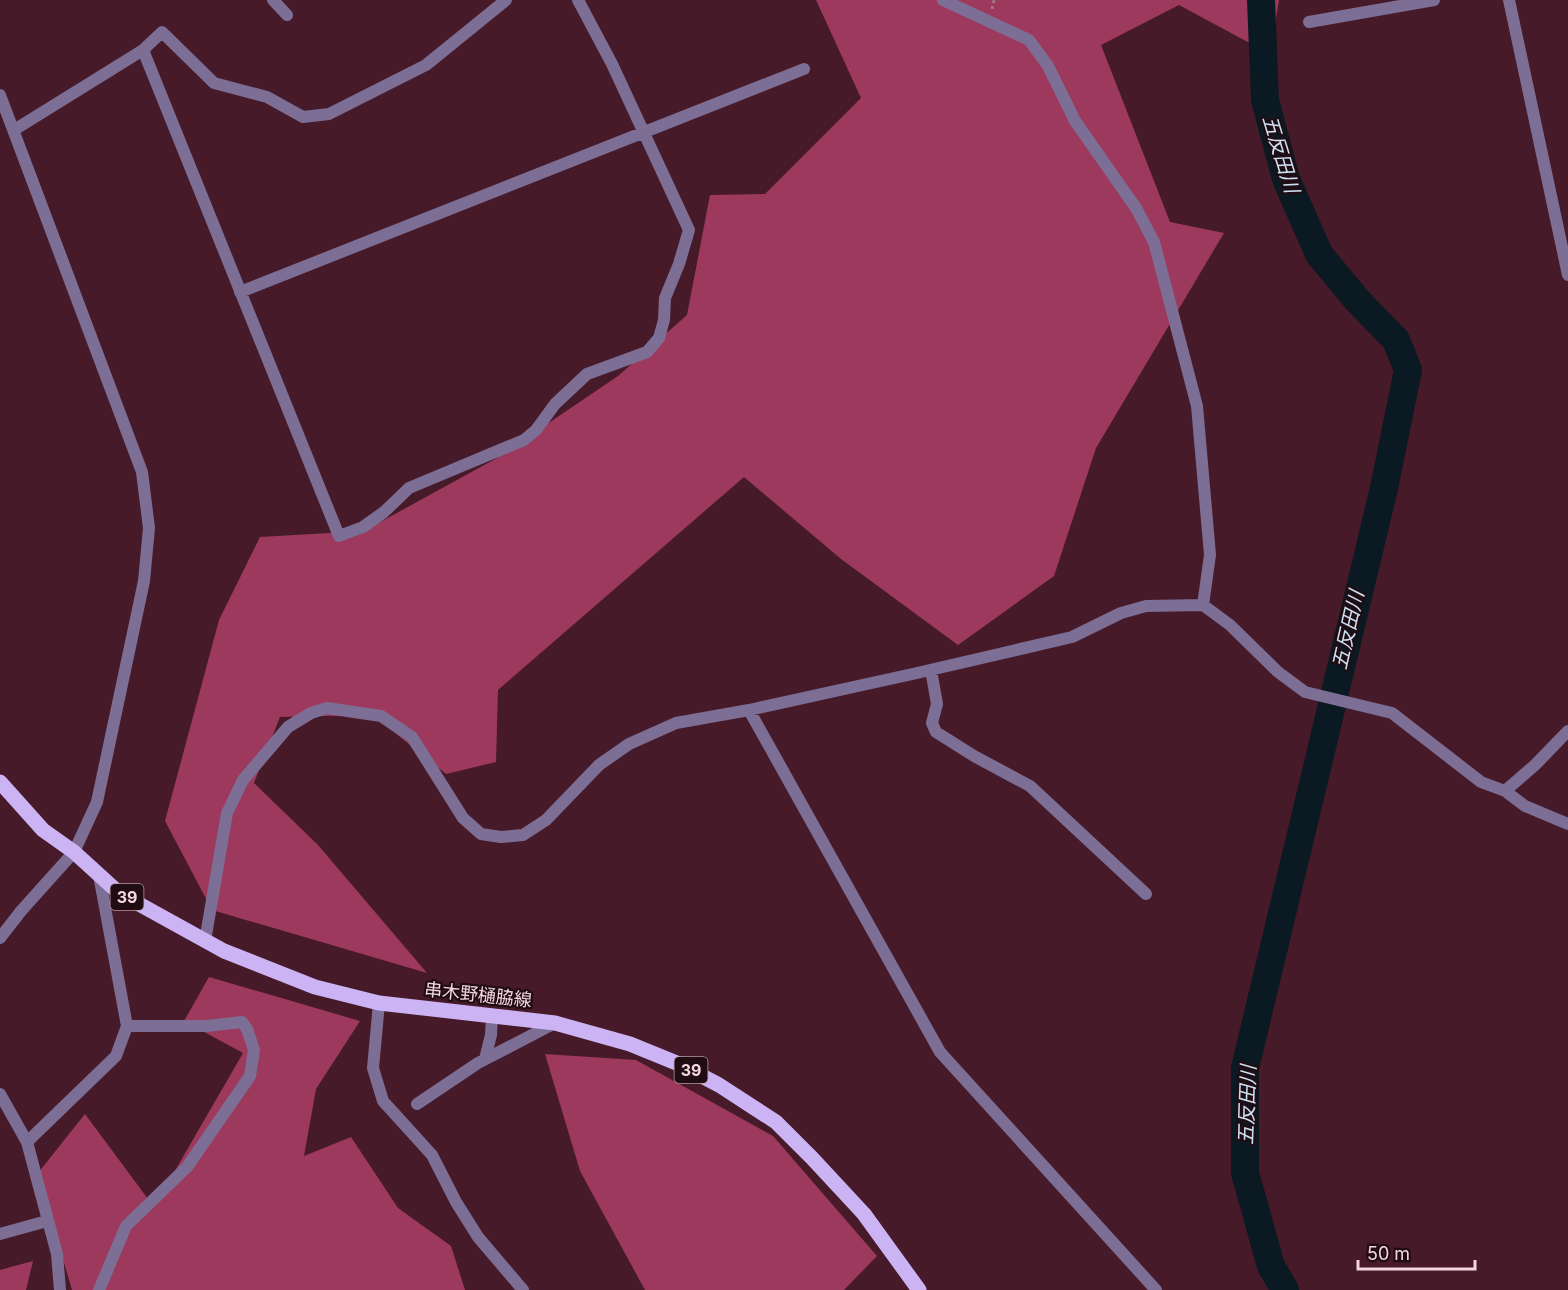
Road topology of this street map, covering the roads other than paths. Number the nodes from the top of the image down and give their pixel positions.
1 (273, 0) edge
2 (506, 0) edge
3 (578, 0) edge
4 (944, 0) edge
5 (1434, 0) edge
6 (1509, 0) edge
7 (287, 15) dead end
8 (1309, 22) dead end
9 (143, 50) junction
10 (804, 69) dead end
11 (0, 95) edge
12 (14, 130) junction
13 (645, 132) junction
14 (1568, 275) edge
15 (240, 291) junction
16 (1203, 605) junction
17 (931, 670) junction
18 (749, 710) junction
19 (1568, 731) edge
20 (0, 782) edge
21 (1505, 791) junction
22 (1568, 824) edge
23 (74, 852) junction
24 (99, 875) junction
25 (1146, 894) dead end
26 (0, 938) edge
27 (205, 941) junction
28 (379, 1004) junction
29 (492, 1016) junction
30 (555, 1023) junction
31 (127, 1026) junction
32 (485, 1059) junction
33 (0, 1094) edge
34 (417, 1104) dead end
35 (27, 1142) junction
36 (47, 1221) junction
37 (0, 1234) edge
38 (60, 1290) edge
39 (99, 1290) edge
40 (524, 1290) edge
41 (919, 1290) edge
42 (1156, 1290) edge

1 - 7 street
2 - 9 street
3 - 13 street
4 - 16 street
5 - 8 street
6 - 14 street
9 - 12 street
9 - 15 street
10 - 13 street
11 - 12 street
12 - 23 street
13 - 15 street
13 - 15 street
16 - 17 street
16 - 21 street
17 - 18 street
17 - 25 street
18 - 27 street
18 - 42 street
19 - 21 street
20 - 23 main road, 串木野樋脇線 / 39
21 - 22 street
23 - 24 main road, 串木野樋脇線 / 39
23 - 26 street
24 - 27 main road, 串木野樋脇線 / 39
24 - 31 street
27 - 28 main road, 串木野樋脇線 / 39
28 - 29 main road, 串木野樋脇線 / 39
28 - 40 street
29 - 30 main road, 串木野樋脇線 / 39
29 - 32 street
30 - 32 street
30 - 41 main road, 串木野樋脇線 / 39
31 - 35 street
31 - 39 street
32 - 34 street
33 - 35 street
35 - 36 street
36 - 37 street
36 - 38 street

